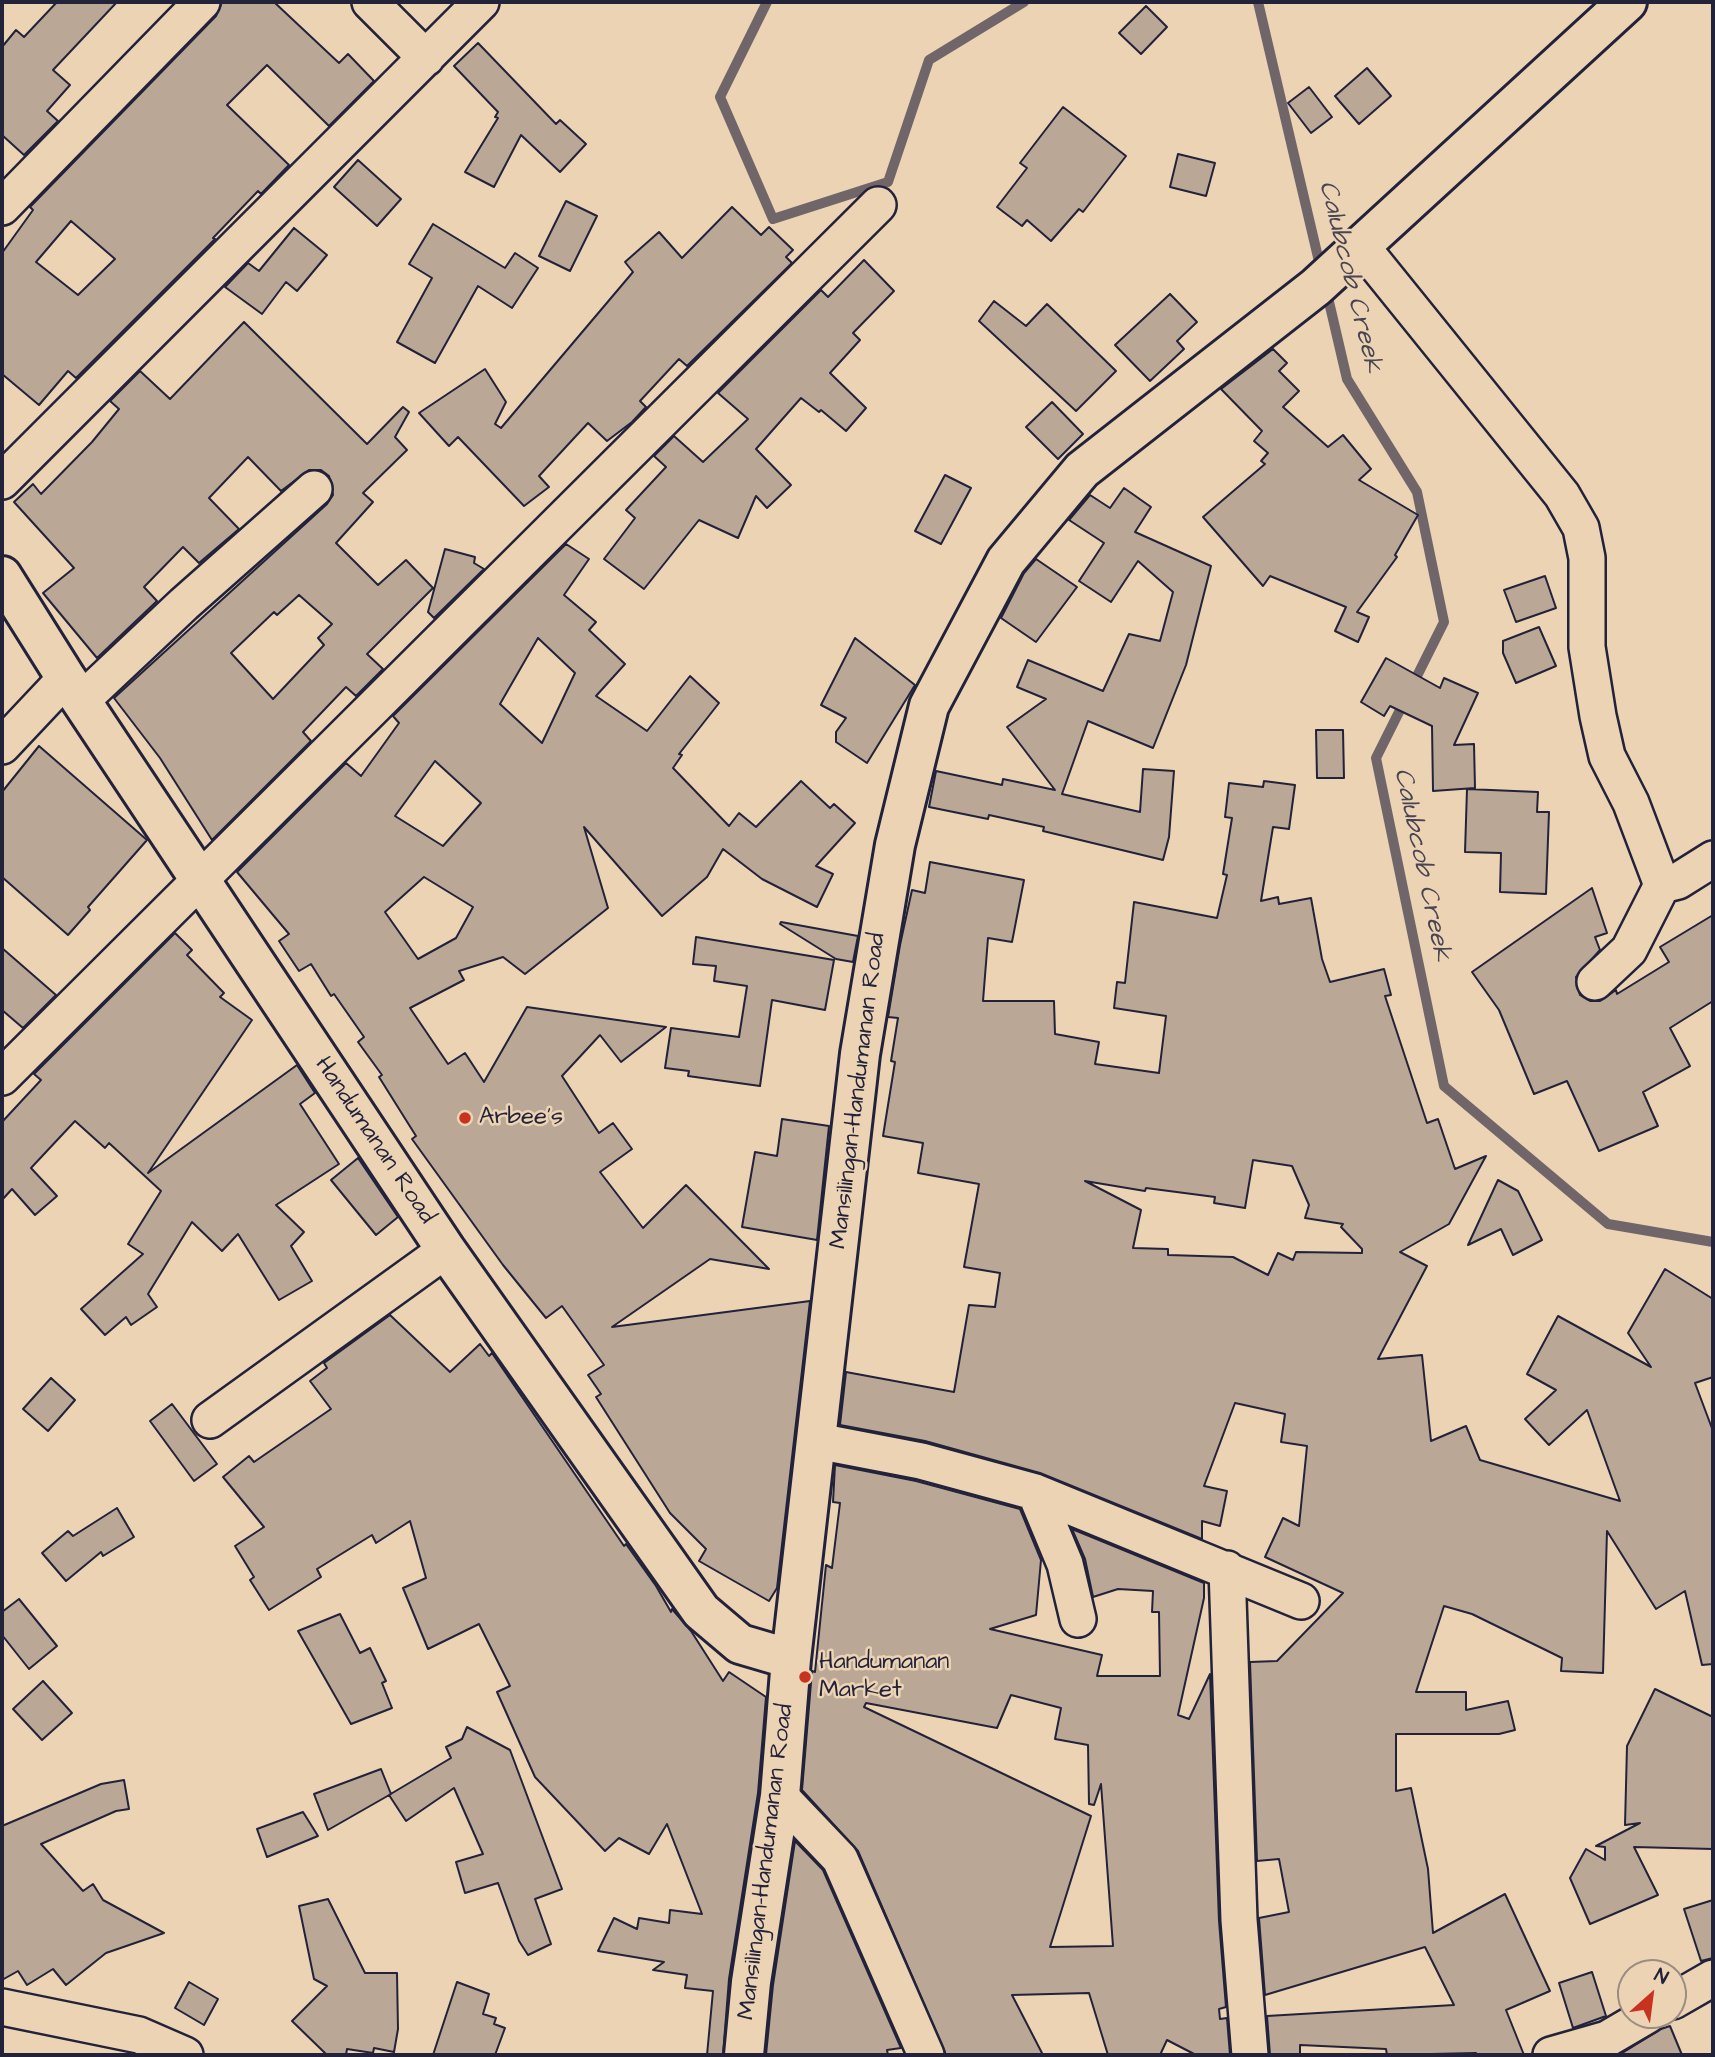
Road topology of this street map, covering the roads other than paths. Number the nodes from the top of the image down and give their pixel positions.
1 (202, 2) edge
2 (370, 2) edge
3 (481, 2) edge
4 (1627, 2) edge
5 (426, 58) junction
6 (878, 205) dead end
7 (2, 207) edge
8 (1358, 249) junction
9 (2, 481) edge
10 (314, 489) dead end
11 (2, 576) edge
12 (74, 690) junction
13 (2, 746) edge
14 (1713, 859) edge
15 (199, 879) junction
16 (1662, 885) junction
17 (1595, 982) dead end
18 (2, 1077) edge
19 (446, 1250) junction
20 (211, 1420) dead end
21 (817, 1441) junction
22 (1035, 1492) junction
23 (1227, 1569) junction
24 (1301, 1601) dead end
25 (1078, 1619) dead end
26 (791, 1659) junction
27 (780, 1796) junction
28 (1713, 1978) edge
29 (1687, 1993) edge
30 (2, 2007) edge
31 (1624, 2029) edge
32 (185, 2055) edge
33 (744, 2055) edge
34 (926, 2055) edge
35 (1250, 2055) edge
36 (1551, 2055) edge

1 - 7 street
2 - 5 street
3 - 5 street
4 - 8 street, Mansilingan-Handumanan Road
5 - 9 street
6 - 15 street
8 - 16 street
8 - 21 street, Mansilingan-Handumanan Road
10 - 12 street
11 - 12 street, Handumanan Road
12 - 13 street
12 - 15 street, Handumanan Road
14 - 16 street
15 - 18 street
15 - 19 street, Handumanan Road
16 - 17 street
19 - 20 street
19 - 26 street, Handumanan Road
21 - 22 street
21 - 26 street, Mansilingan-Handumanan Road
22 - 23 street
22 - 25 street
23 - 24 street
23 - 35 street
26 - 27 street, Mansilingan-Handumanan Road
27 - 33 street, Mansilingan-Handumanan Road
27 - 34 street
28 - 29 street
30 - 32 street
31 - 36 street

